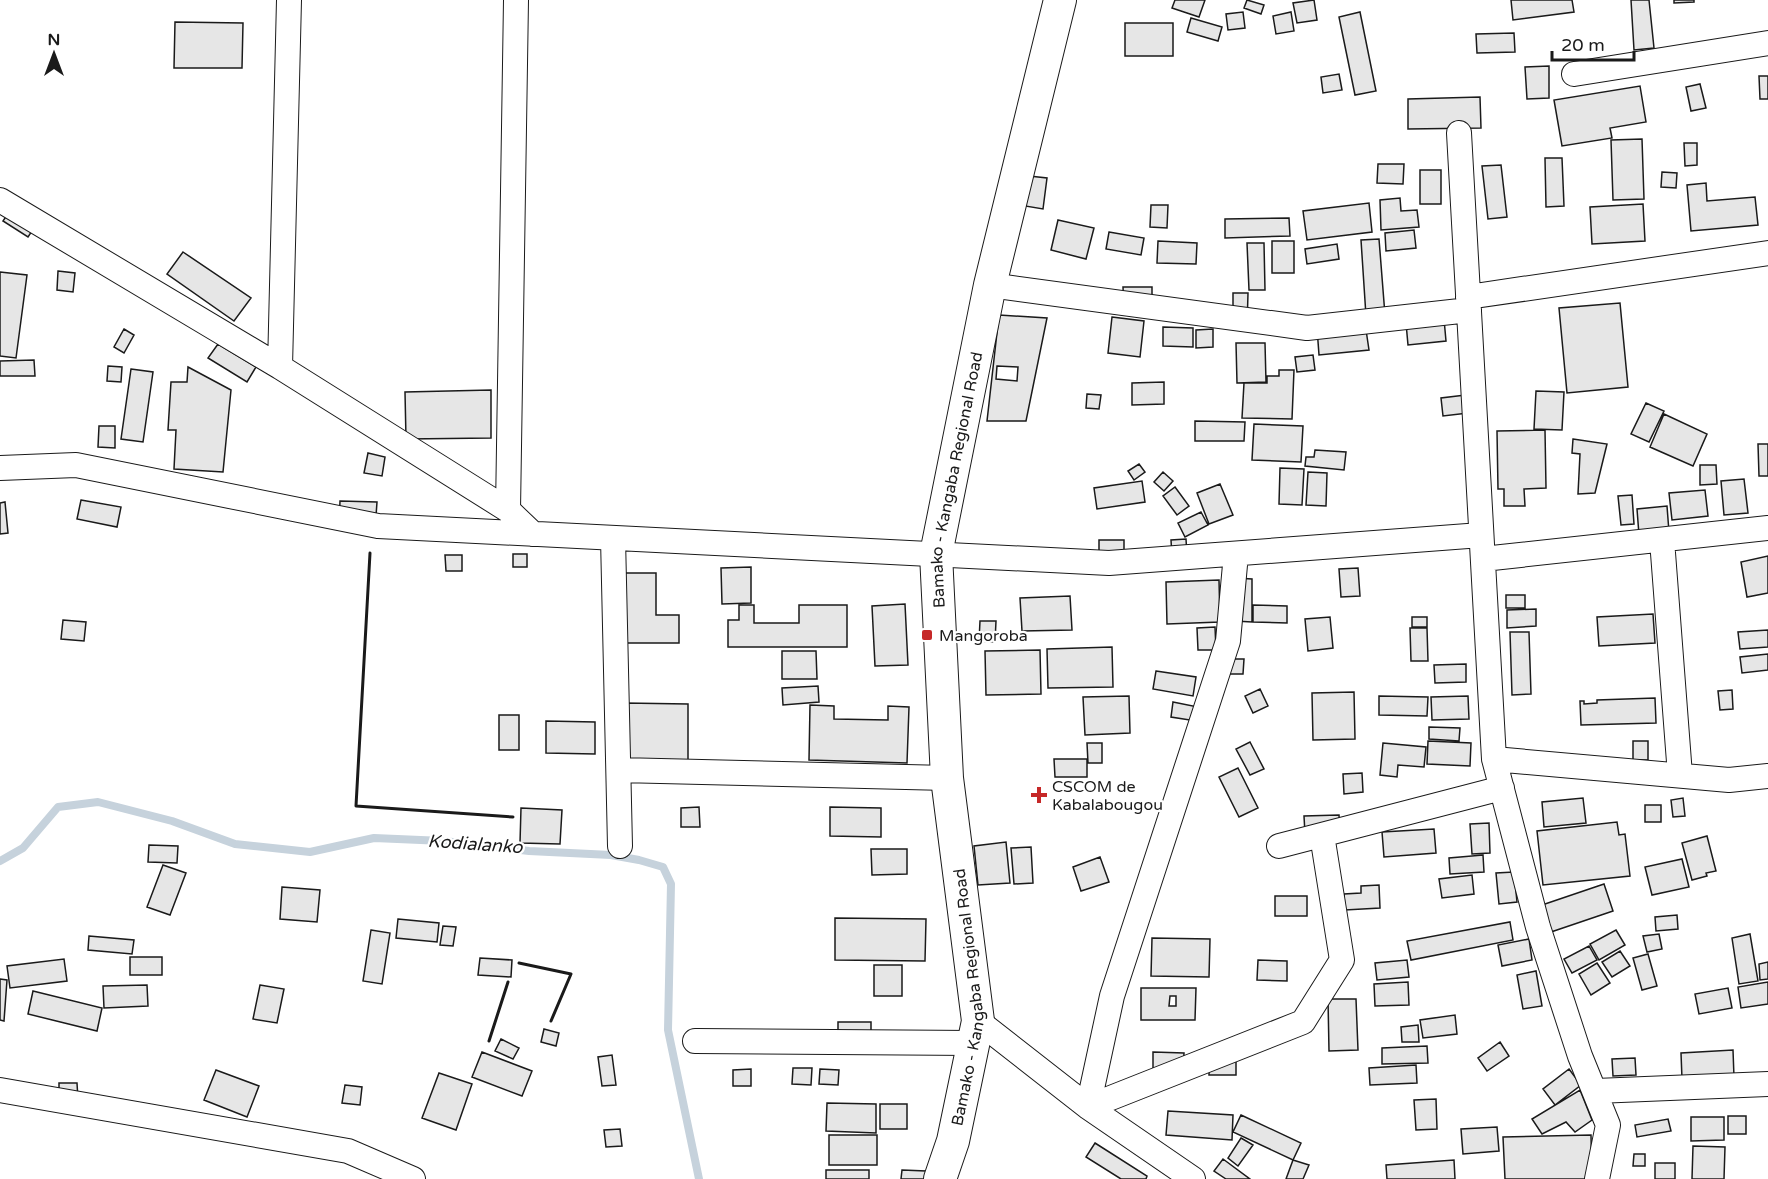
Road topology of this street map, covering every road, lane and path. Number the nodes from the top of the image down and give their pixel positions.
1 (289, 0) edge
2 (516, 0) edge
3 (1060, 0) edge
4 (1768, 43) edge
5 (1574, 74) dead end
6 (1459, 133) dead end
7 (0, 200) edge
8 (1768, 253) edge
9 (990, 285) junction
10 (1469, 303) junction
11 (280, 367) junction
12 (0, 468) edge
13 (508, 510) junction
14 (1768, 528) edge
15 (533, 534) junction
16 (1481, 535) junction
17 (613, 538) junction
18 (1662, 540) junction
19 (936, 554) junction
20 (1236, 554) junction
21 (1483, 559) junction
22 (1494, 759) junction
23 (619, 770) junction
24 (1680, 775) junction
25 (1768, 776) edge
26 (947, 778) junction
27 (1502, 788) junction
28 (1322, 835) junction
29 (620, 846) dead end
30 (1279, 846) dead end
31 (975, 1032) junction
32 (695, 1041) dead end
33 (1768, 1084) edge
34 (0, 1090) edge
35 (1596, 1091) junction
36 (1088, 1107) junction
37 (413, 1179) edge
38 (940, 1179) edge
39 (1192, 1179) edge
40 (1597, 1179) edge

1 - 11 street
2 - 13 street
3 - 9 street, Bamako - Kangaba Regional Road
4 - 5 street
6 - 10 street
7 - 11 street
8 - 10 street
9 - 10 street
9 - 19 street, Bamako - Kangaba Regional Road
10 - 16 street
11 - 13 street
12 - 15 street
13 - 15 street
14 - 18 street
15 - 17 street
16 - 20 street
16 - 21 street
17 - 19 street
17 - 23 street
18 - 21 street
18 - 24 street
19 - 20 street
19 - 26 street, Bamako - Kangaba Regional Road
20 - 36 street
21 - 22 street
22 - 24 street
22 - 27 street
23 - 26 street
23 - 29 street
24 - 25 street
26 - 31 street, Bamako - Kangaba Regional Road
27 - 28 street
27 - 35 street
28 - 30 street
28 - 36 street
31 - 32 street
31 - 36 street
31 - 38 street, Bamako - Kangaba Regional Road
33 - 35 street
34 - 37 street
35 - 40 street
36 - 39 street

